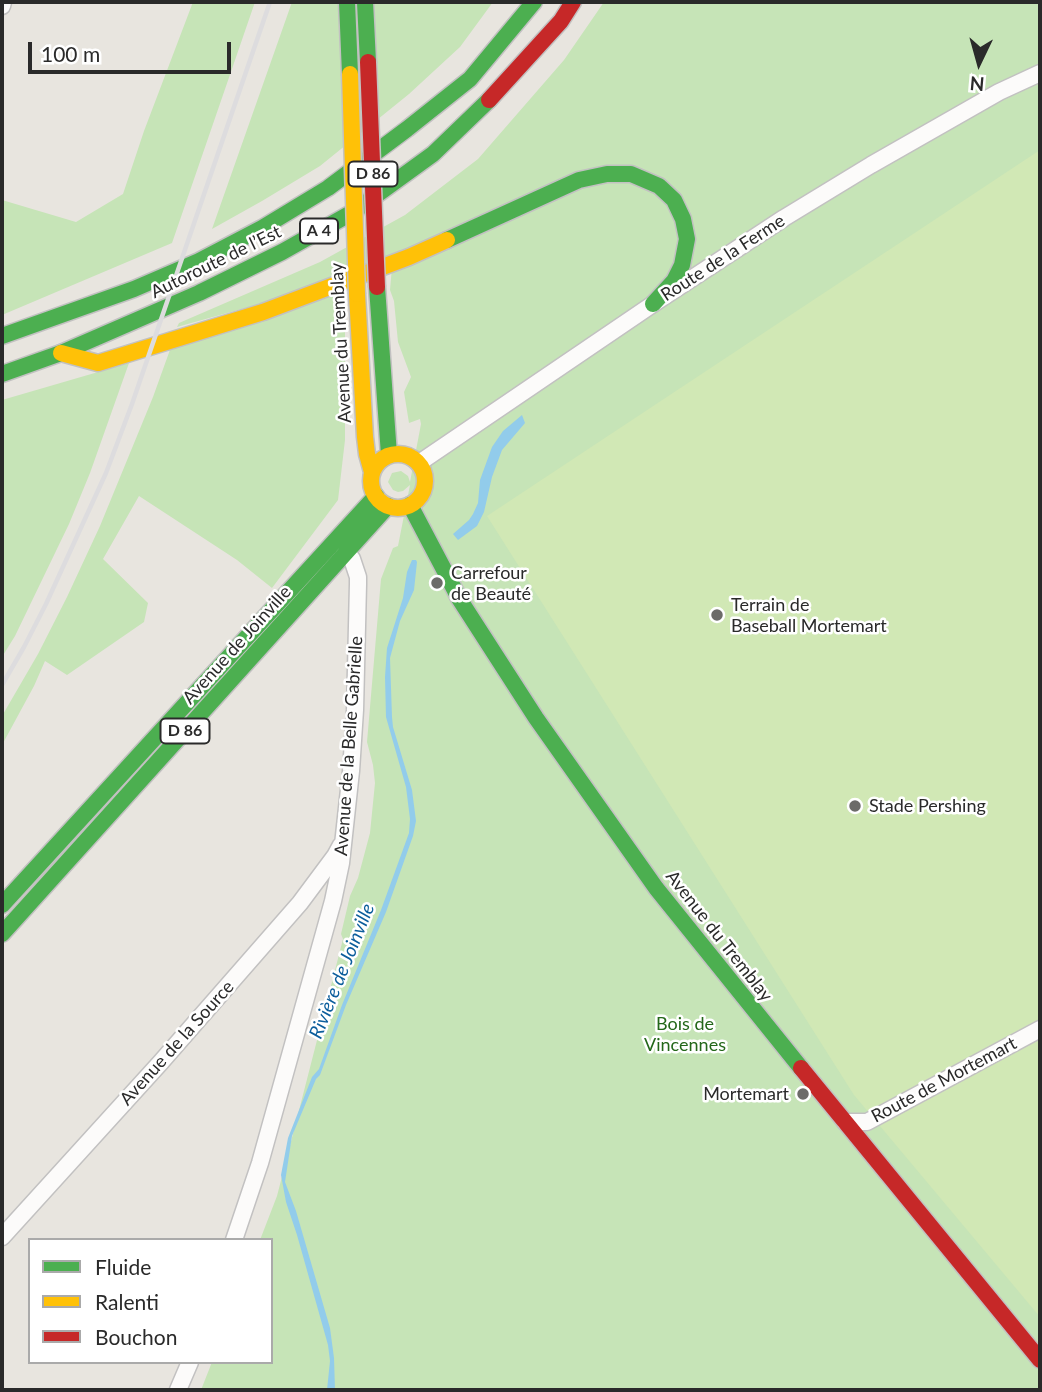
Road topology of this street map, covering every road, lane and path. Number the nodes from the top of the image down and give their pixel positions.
1 (347, 2) edge
2 (365, 2) edge
3 (534, 2) edge
4 (573, 2) edge
5 (1040, 73) edge
6 (653, 304) junction
7 (2, 336) edge
8 (61, 353) junction
9 (2, 374) edge
10 (389, 455) junction
11 (419, 463) junction
12 (372, 472) junction
13 (382, 501) junction
14 (410, 505) junction
15 (335, 539) junction
16 (347, 552) junction
17 (342, 842) junction
18 (300, 903) junction
19 (2, 905) edge
20 (326, 922) junction
21 (2, 933) edge
22 (1040, 1029) edge
23 (845, 1122) junction
24 (2, 1237) edge
25 (235, 1238) edge
26 (1040, 1360) edge
27 (189, 1364) edge
28 (178, 1390) edge

1 - 12 main road, Avenue du Tremblay / D 86, bridge
2 - 10 main road, D 86, bridge
3 - 7 main road, Autoroute de l’Est / A 4
4 - 8 main road, Autoroute de l’Est / A 4
5 - 6 street, Route de la Ferme
6 - 8 main road
6 - 11 street, Route de la Ferme
8 - 9 main road, Autoroute de l’Est / A 4
10 - 11 main road
10 - 12 main road
11 - 14 main road
12 - 13 main road
13 - 14 main road
13 - 15 main road, Avenue de Joinville / D 86
13 - 16 main road, Avenue de Joinville / D 86
14 - 23 main road, Avenue du Tremblay
15 - 16 street, Avenue de la Belle Gabrielle
15 - 19 main road, Avenue de Joinville / D 86
16 - 17 street, Avenue de la Belle Gabrielle
16 - 21 main road, Avenue de Joinville / D 86
17 - 18 street, Avenue de la Source
17 - 20 street, Avenue de la Belle Gabrielle
18 - 20 street
18 - 24 street, Avenue de la Source
20 - 25 street, Avenue de la Belle Gabrielle
22 - 23 street, Route de Mortemart
23 - 26 main road, Avenue du Tremblay
27 - 28 street

